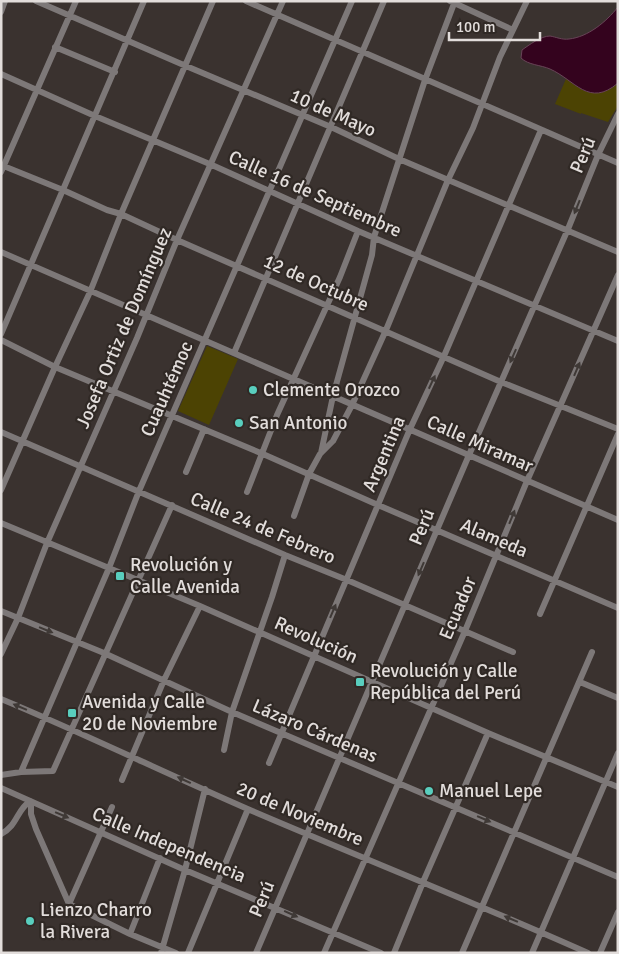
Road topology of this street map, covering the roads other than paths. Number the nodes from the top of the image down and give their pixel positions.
1 (5, 1) edge
2 (36, 1) edge
3 (76, 1) edge
4 (144, 1) edge
5 (213, 1) edge
6 (246, 1) edge
7 (283, 1) edge
8 (352, 1) edge
9 (384, 1) edge
10 (527, 1) edge
11 (454, 2) edge
12 (1, 12) edge
13 (276, 15) junction
14 (70, 16) junction
15 (512, 30) junction
16 (334, 40) junction
17 (127, 41) junction
18 (55, 48) junction
19 (362, 53) junction
20 (186, 66) junction
21 (114, 72) junction
22 (1, 74) edge
23 (425, 80) junction
24 (38, 90) junction
25 (243, 90) junction
26 (482, 104) junction
27 (618, 114) edge
28 (302, 115) junction
29 (95, 116) junction
30 (331, 126) junction
31 (541, 130) junction
32 (154, 140) junction
33 (598, 155) junction
34 (399, 158) junction
35 (618, 163) edge
36 (212, 165) junction
37 (2, 168) edge
38 (448, 180) junction
39 (63, 190) junction
40 (270, 190) junction
41 (298, 203) junction
42 (509, 205) junction
43 (121, 214) junction
44 (568, 229) junction
45 (358, 231) junction
46 (374, 237) junction
47 (178, 240) junction
48 (1, 252) edge
49 (618, 252) edge
50 (416, 256) junction
51 (30, 265) junction
52 (237, 265) junction
53 (618, 275) edge
54 (266, 278) junction
55 (476, 280) junction
56 (90, 292) junction
57 (326, 305) junction
58 (534, 306) junction
59 (147, 315) junction
60 (354, 317) junction
61 (386, 330) junction
62 (593, 331) junction
63 (1, 334) edge
64 (1, 340) edge
65 (205, 340) junction
66 (618, 342) edge
67 (234, 353) junction
68 (444, 356) junction
69 (55, 367) junction
70 (294, 378) junction
71 (501, 382) junction
72 (113, 390) junction
73 (332, 396) junction
74 (352, 405) junction
75 (561, 406) junction
76 (172, 415) junction
77 (204, 429) junction
78 (410, 429) junction
79 (618, 430) edge
80 (1, 432) edge
81 (618, 434) edge
82 (23, 442) junction
83 (263, 454) junction
84 (320, 454) junction
85 (469, 455) junction
86 (80, 467) junction
87 (186, 472) dead end
88 (309, 474) junction
89 (527, 481) junction
90 (1, 490) edge
91 (139, 491) junction
92 (247, 492) dead end
93 (172, 505) junction
94 (378, 505) junction
95 (586, 506) junction
96 (294, 516) dead end
97 (618, 520) edge
98 (1, 523) edge
99 (437, 530) junction
100 (47, 543) junction
101 (285, 555) junction
102 (496, 555) junction
103 (109, 568) junction
104 (137, 580) junction
105 (347, 580) junction
106 (554, 580) junction
107 (406, 605) junction
108 (617, 605) edge
109 (200, 606) junction
110 (1, 611) edge
111 (540, 614) dead end
112 (18, 618) junction
113 (259, 631) junction
114 (465, 631) junction
115 (77, 642) junction
116 (513, 652) dead end
117 (592, 652) dead end
118 (104, 653) junction
119 (1, 654) edge
120 (314, 656) junction
121 (164, 680) junction
122 (372, 682) junction
123 (580, 682) junction
124 (618, 698) edge
125 (1, 699) edge
126 (432, 708) junction
127 (232, 712) junction
128 (45, 717) junction
129 (72, 729) junction
130 (282, 732) junction
131 (488, 733) junction
132 (224, 750) dead end
133 (618, 753) edge
134 (133, 756) junction
135 (339, 757) junction
136 (546, 758) junction
137 (269, 763) dead end
138 (21, 772) junction
139 (1, 775) edge
140 (122, 780) dead end
141 (605, 782) junction
142 (398, 783) junction
143 (618, 787) edge
144 (205, 789) junction
145 (3, 791) edge
146 (31, 802) junction
147 (112, 807) dead end
148 (456, 807) junction
149 (248, 809) junction
150 (101, 832) junction
151 (514, 832) junction
152 (307, 833) junction
153 (1, 834) edge
154 (160, 858) junction
155 (365, 858) junction
156 (572, 858) junction
157 (185, 870) junction
158 (618, 877) edge
159 (423, 882) junction
160 (216, 883) junction
161 (70, 904) junction
162 (482, 906) junction
163 (275, 907) junction
164 (618, 912) edge
165 (541, 932) junction
166 (332, 933) junction
167 (130, 934) junction
168 (162, 950) edge
169 (176, 953) edge
170 (188, 953) edge
171 (256, 953) edge
172 (324, 953) edge
173 (381, 953) edge
174 (394, 953) edge
175 (462, 953) edge
176 (532, 953) edge
177 (588, 953) edge
178 (600, 953) edge

1 - 12 street
2 - 14 street, 10 de Mayo
3 - 14 street
4 - 17 street
5 - 20 street
6 - 13 street
7 - 13 street, Josefa Ortiz de Domínguez
8 - 16 street, Cuauhtémoc
9 - 19 street
10 - 15 street
11 - 15 street
11 - 23 street
13 - 16 street
13 - 25 street, Josefa Ortiz de Domínguez
14 - 17 street, 10 de Mayo
14 - 18 street
15 - 26 street
16 - 19 street
16 - 28 street, Cuauhtémoc
17 - 20 street, 10 de Mayo
17 - 21 street
18 - 21 street
18 - 24 street
19 - 23 street
19 - 30 street
20 - 25 street, 10 de Mayo
20 - 32 street
21 - 29 street
22 - 24 street, Calle 16 de Septiembre
23 - 26 street
23 - 34 street
24 - 29 street, Calle 16 de Septiembre
24 - 37 street
25 - 28 street, 10 de Mayo
25 - 36 street, Josefa Ortiz de Domínguez
26 - 31 street
26 - 38 street
27 - 33 street, Perú
28 - 30 street, 10 de Mayo
28 - 40 street, Cuauhtémoc
29 - 32 street, Calle 16 de Septiembre
29 - 39 street
30 - 34 street, 10 de Mayo
30 - 41 street
31 - 33 street
31 - 42 street, Argentina
32 - 36 street, Calle 16 de Septiembre
32 - 43 street
33 - 35 street
33 -> 44 street, Perú
34 - 38 street, 10 de Mayo
34 - 46 street
36 - 40 street, Calle 16 de Septiembre
36 - 47 street, Josefa Ortiz de Domínguez
37 - 39 street, 12 de Octubre
38 - 42 street, 10 de Mayo
38 - 50 street
39 - 43 street, 12 de Octubre
39 - 51 street
40 - 41 street, Calle 16 de Septiembre
40 - 52 street, Cuauhtémoc
41 - 45 street, Calle 16 de Septiembre
41 - 54 street
42 - 44 street, 10 de Mayo
42 - 55 street, Argentina
43 - 47 street, 12 de Octubre
43 - 56 street
44 - 49 street, 10 de Mayo
44 - 58 street, Perú
45 - 46 street, Calle 16 de Septiembre
45 - 57 street
46 - 50 street, Calle 16 de Septiembre
46 - 60 street
47 - 52 street, 12 de Octubre
47 - 59 street, Josefa Ortiz de Domínguez
48 - 51 street, Calle Miramar
50 - 55 street, Calle 16 de Septiembre
50 - 61 street
51 - 56 street, Calle Miramar
51 - 63 street
52 - 54 street, 12 de Octubre
52 - 65 street, Cuauhtémoc
53 - 62 street, Ecuador
54 - 57 street, 12 de Octubre
54 - 67 street
55 - 58 street, Calle 16 de Septiembre
55 - 68 street, Argentina
56 - 59 street, Calle Miramar
56 - 69 street
57 - 60 street, 12 de Octubre
57 - 70 street
58 - 62 street, Calle 16 de Septiembre
58 -> 71 street, Perú
59 - 65 street, Calle Miramar
59 - 72 street, Josefa Ortiz de Domínguez
60 - 61 street, 12 de Octubre
60 - 73 street
61 - 68 street, 12 de Octubre
61 - 74 street
62 - 66 street, Calle 16 de Septiembre
75 -> 62 street, Ecuador
64 - 69 street, Alameda
65 - 67 street, Calle Miramar
65 - 76 street, Cuauhtémoc
67 - 70 street, Calle Miramar
68 - 71 street, 12 de Octubre
78 -> 68 street, Argentina
69 - 72 street, Alameda
69 - 82 street
70 - 73 street, Calle Miramar
70 - 83 street
71 - 75 street, 12 de Octubre
71 - 85 street, Perú
72 - 76 street, Alameda
72 - 86 street, Josefa Ortiz de Domínguez
73 - 74 street, Calle Miramar
73 - 84 street
74 - 78 street, Calle Miramar
74 - 84 street
75 - 79 street, 12 de Octubre
75 - 89 street, Ecuador
76 - 77 street, Alameda
76 - 91 street, Cuauhtémoc
77 - 83 street, Alameda
77 - 87 street
78 - 85 street, Calle Miramar
78 - 94 street, Argentina
80 - 82 street, Calle 24 de Febrero
81 - 95 street
82 - 86 street, Calle 24 de Febrero
82 - 90 street
83 - 88 street, Alameda
83 - 92 street
84 - 88 street
85 - 89 street, Calle Miramar
85 - 99 street, Perú
86 - 91 street, Calle 24 de Febrero
86 - 100 street, Josefa Ortiz de Domínguez
88 - 94 street, Alameda
88 - 96 street
89 - 95 street, Calle Miramar
102 -> 89 street, Ecuador
91 - 93 street, Calle 24 de Febrero
91 - 103 street, Cuauhtémoc
93 - 101 street, Calle 24 de Febrero
93 - 104 street
94 - 99 street, Alameda
94 - 105 street, Argentina
95 - 97 street, Calle Miramar
95 - 106 street
98 - 100 street, Revolución
99 - 102 street, Alameda
99 -> 107 street, Perú
100 - 103 street, Revolución
100 - 112 street, Josefa Ortiz de Domínguez
101 - 105 street, Calle 24 de Febrero
101 - 113 street
102 - 106 street, Alameda
102 - 114 street, Ecuador
103 - 104 street, Revolución
103 - 115 street, Cuauhtémoc
104 - 109 street, Revolución
104 - 118 street
105 - 107 street, Calle 24 de Febrero
120 -> 105 street, Argentina
106 - 108 street, Alameda
106 - 111 street
107 - 114 street, Calle 24 de Febrero
107 - 122 street, Perú
109 - 113 street, Revolución
109 - 121 street
110 - 112 street, Lázaro Cárdenas
112 -> 115 street, Lázaro Cárdenas
112 - 119 street, Josefa Ortiz de Domínguez
113 - 120 street, Revolución
113 - 127 street
114 - 116 street, Calle 24 de Febrero
114 - 126 street, Ecuador
115 - 118 street, Lázaro Cárdenas
115 - 128 street, Cuauhtémoc
117 - 123 street
118 - 121 street, Lázaro Cárdenas
118 - 129 street
120 - 122 street, Revolución
120 - 130 street, Argentina
121 - 127 street, Lázaro Cárdenas
121 - 134 street
122 - 126 street, Revolución
122 - 135 street, Perú
123 - 124 street
123 - 136 street
128 -> 125 street, 20 de Noviembre
126 - 131 street, Revolución
126 - 142 street, Ecuador
127 - 130 street, Lázaro Cárdenas
127 - 132 street
128 - 129 street, 20 de Noviembre
128 - 138 street, Cuauhtémoc
129 - 134 street, 20 de Noviembre
129 - 138 street
130 - 135 street, Lázaro Cárdenas
130 - 137 street, Argentina
131 - 136 street, Revolución
131 - 148 street
133 - 141 street
134 - 140 street
144 -> 134 street, 20 de Noviembre
135 - 142 street, Lázaro Cárdenas
135 - 152 street, Perú
136 - 141 street, Revolución
136 - 151 street
138 - 139 street
141 - 143 street, Revolución
141 - 156 street
142 - 148 street, Lázaro Cárdenas
142 - 155 street, Ecuador
144 - 149 street, 20 de Noviembre
144 - 157 street
145 - 146 street, Calle Independencia
146 -> 150 street, Calle Independencia
146 - 153 street
146 - 161 street
147 - 150 street
148 -> 151 street, Lázaro Cárdenas
148 - 159 street
149 - 152 street, 20 de Noviembre
149 - 160 street
150 - 154 street, Calle Independencia
150 - 161 street
151 - 156 street, Lázaro Cárdenas
151 - 162 street
152 - 155 street, 20 de Noviembre
152 - 163 street, Perú
154 - 157 street, Calle Independencia
154 - 167 street
155 - 159 street, 20 de Noviembre
155 - 166 street, Ecuador
156 - 158 street, Lázaro Cárdenas
156 - 165 street
157 - 160 street, Calle Independencia
157 - 168 street
159 - 162 street, 20 de Noviembre
159 - 174 street
160 - 163 street, Calle Independencia
160 - 170 street
161 - 167 street
165 -> 162 street, 20 de Noviembre
162 - 175 street
163 -> 166 street, Calle Independencia
163 - 171 street, Perú
164 - 178 street
165 - 176 street
165 - 177 street, 20 de Noviembre
166 - 172 street, Ecuador
166 - 173 street, Calle Independencia
167 - 168 street
168 - 169 street

